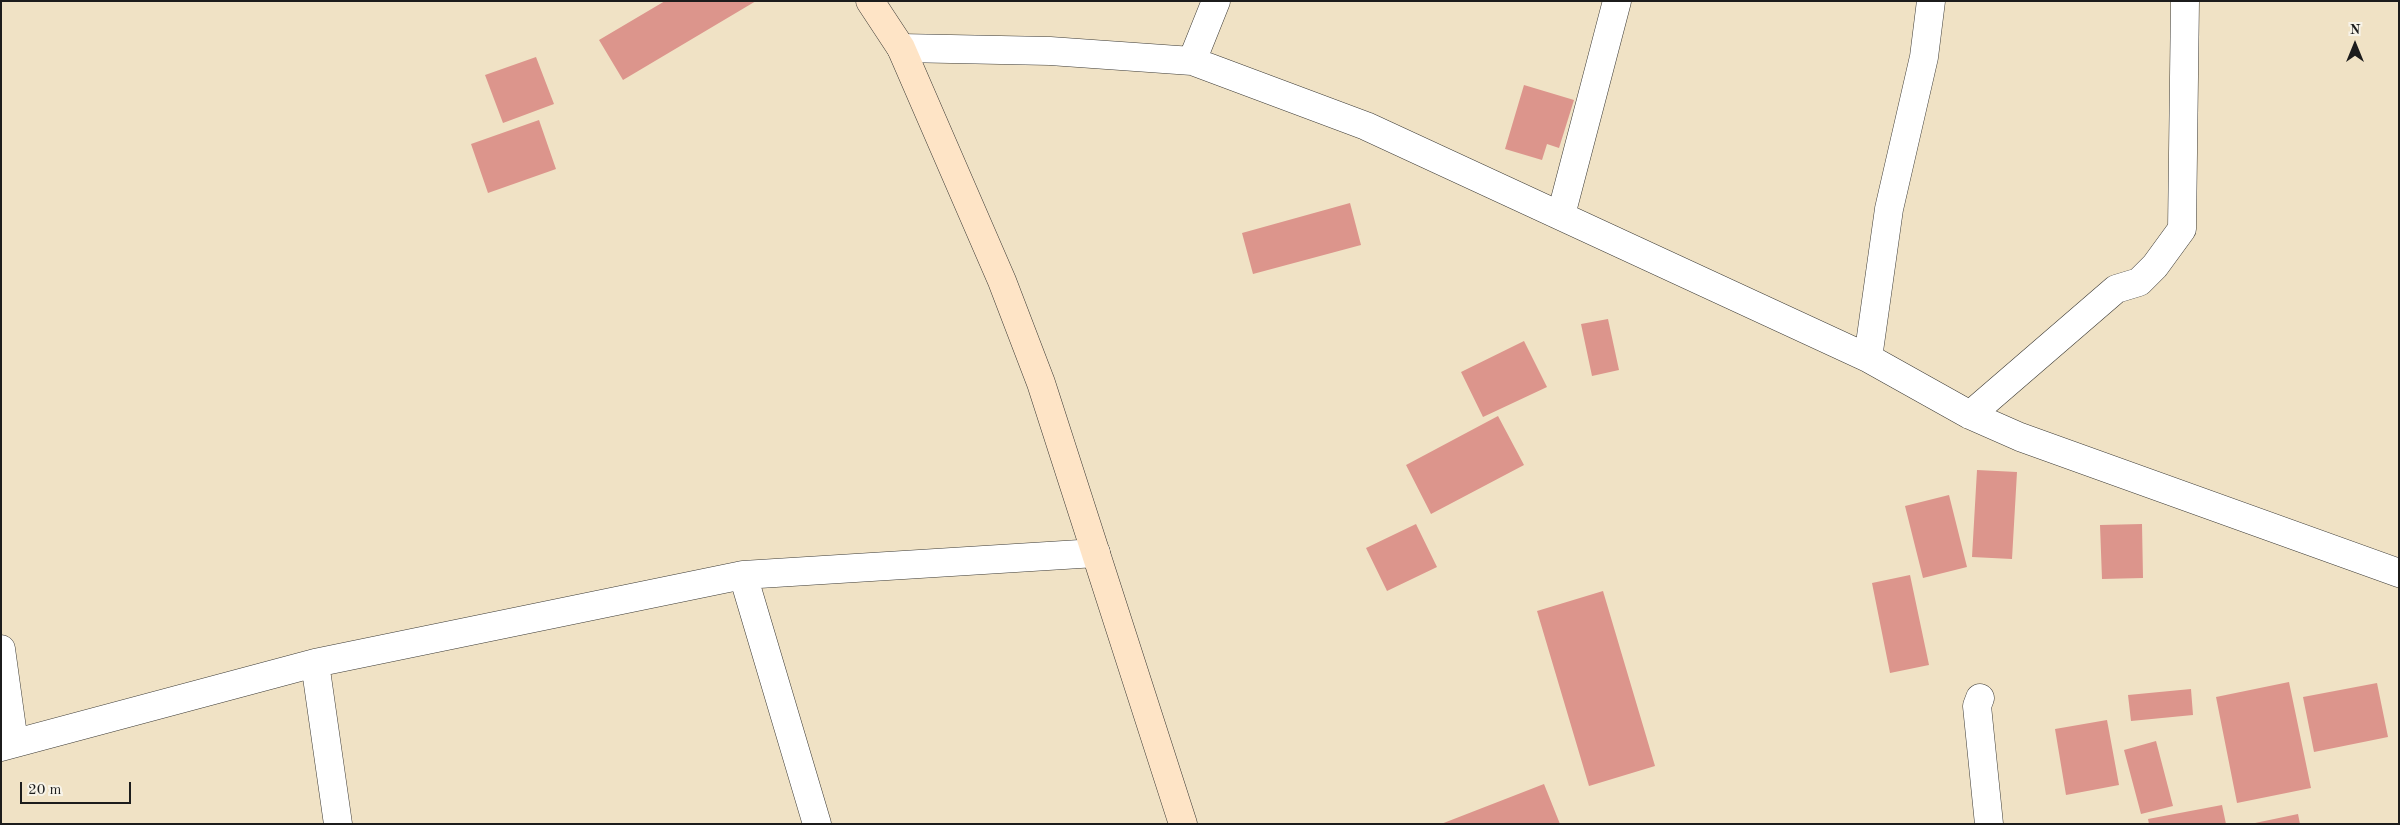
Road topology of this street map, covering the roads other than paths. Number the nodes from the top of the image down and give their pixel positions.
1 (870, 1) edge
2 (1216, 1) edge
3 (1617, 1) edge
4 (1931, 1) edge
5 (2185, 1) edge
6 (900, 48) junction
7 (1192, 61) junction
8 (1561, 215) junction
9 (1868, 358) junction
10 (1970, 415) junction
11 (1096, 553) junction
12 (2399, 573) edge
13 (743, 575) junction
14 (1, 649) edge
15 (315, 664) junction
16 (1980, 698) dead end
17 (7, 745) edge
18 (338, 824) edge
19 (817, 824) edge
20 (1183, 824) edge
21 (1989, 824) edge

1 - 6 main road
2 - 7 street
3 - 8 street
4 - 9 street
5 - 10 street
6 - 7 street
6 - 11 main road
7 - 8 street
8 - 9 street
9 - 10 street
10 - 12 street
11 - 13 street
11 - 20 main road
13 - 15 street
13 - 19 street
14 - 17 street
15 - 17 street
15 - 18 street
16 - 21 street

